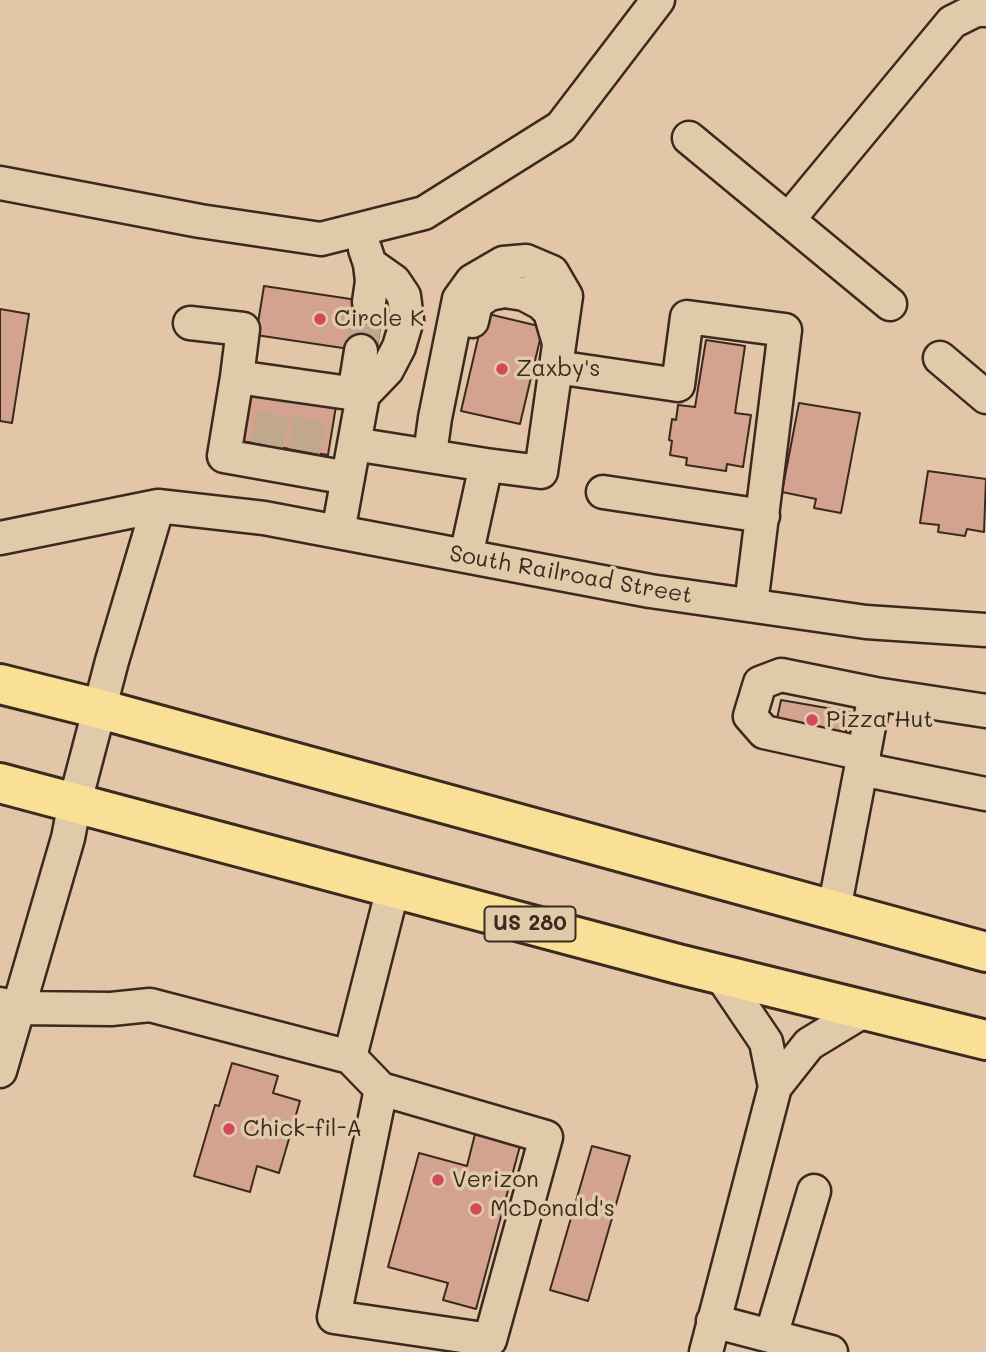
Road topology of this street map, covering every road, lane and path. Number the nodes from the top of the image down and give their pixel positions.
1 (658, 0) edge
2 (986, 10) edge
3 (689, 138) dead end
4 (0, 183) edge
5 (788, 220) junction
6 (359, 230) junction
7 (370, 264) junction
8 (369, 302) tunnel mouth
9 (890, 304) dead end
10 (190, 323) dead end
11 (361, 351) tunnel mouth
12 (557, 356) junction
13 (940, 358) dead end
14 (237, 377) junction
15 (359, 394) junction
16 (986, 397) edge
17 (354, 444) junction
18 (430, 454) junction
19 (486, 465) junction
20 (348, 478) junction
21 (603, 492) dead end
22 (158, 506) junction
23 (763, 516) junction
24 (338, 532) junction
25 (0, 538) edge
26 (466, 556) junction
27 (751, 605) junction
28 (986, 630) edge
29 (0, 684) edge
30 (875, 694) junction
31 (100, 709) junction
32 (986, 711) edge
33 (863, 762) junction
34 (0, 783) edge
35 (986, 794) edge
36 (75, 802) junction
37 (393, 888) junction
38 (834, 910) junction
39 (986, 951) edge
40 (720, 974) junction
41 (9, 1006) edge
42 (865, 1010) junction
43 (986, 1040) edge
44 (350, 1057) junction
45 (0, 1071) edge
46 (775, 1087) junction
47 (381, 1089) junction
48 (814, 1191) dead end
49 (713, 1321) junction
50 (771, 1336) junction
51 (706, 1352) edge
52 (831, 1352) edge

1 - 6 street
2 - 5 street
3 - 5 street
4 - 6 street
5 - 9 street
6 - 7 street
7 - 8 street
7 - 15 street
10 - 14 street
11 - 15 street
12 - 18 street
12 - 19 street
12 - 23 street
13 - 16 street
14 - 15 street
14 - 20 street
15 - 17 street
17 - 18 street
17 - 20 street
18 - 19 street
19 - 26 street
20 - 24 street
21 - 23 street
22 - 24 street, South Railroad Street
22 - 25 street, South Railroad Street
22 - 31 street
23 - 27 street
24 - 26 street, South Railroad Street
26 - 27 street, South Railroad Street
27 - 28 street, South Railroad Street
29 - 31 highway
30 - 32 street
30 - 33 street
30 - 33 street
31 - 36 street
31 - 38 highway
33 - 35 street
33 - 38 street
34 - 36 highway, US 280
36 - 37 highway, US 280
36 - 41 street
37 - 40 highway, US 280
37 - 44 street
38 - 39 highway
40 - 42 highway, US 280
40 - 46 street
41 - 44 street
41 - 45 street
42 - 43 highway, US 280
42 - 46 street
44 - 47 street
46 - 49 street
47 - 47 street
48 - 50 street
49 - 50 street
49 - 51 street
50 - 52 street

